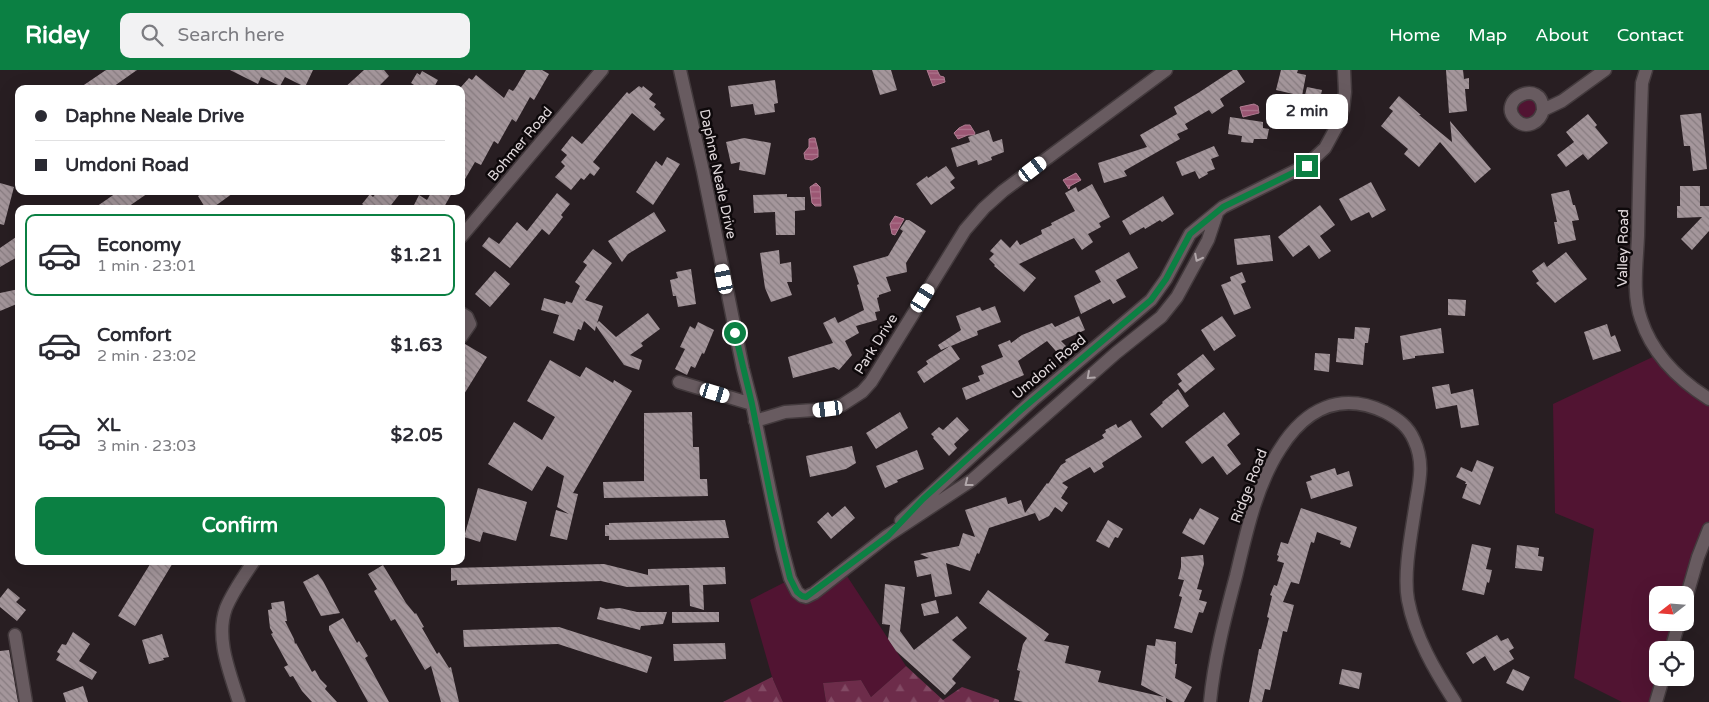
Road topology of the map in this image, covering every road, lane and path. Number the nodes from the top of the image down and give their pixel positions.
1 (680, 70) edge
2 (1166, 70) edge
3 (1344, 70) edge
4 (1605, 70) edge
5 (1646, 70) edge
6 (596, 72) edge
7 (1543, 110) dead end
8 (1217, 213) junction
9 (465, 232) edge
10 (465, 316) edge
11 (465, 331) edge
12 (679, 382) dead end
13 (1709, 399) edge
14 (752, 404) junction
15 (755, 421) junction
16 (1709, 529) edge
17 (888, 536) junction
18 (782, 548) joint
19 (251, 565) edge
20 (1690, 586) edge
21 (15, 635) dead end
22 (1661, 686) edge
23 (26, 702) edge
24 (240, 702) edge
25 (1210, 702) edge
26 (1455, 702) edge
27 (1656, 702) edge

1 - 14 street, Daphne Neale Drive
2 - 15 street, Park Drive
3 - 8 street, Umdoni Road
4 - 7 street
5 - 13 street, Valley Road
6 - 9 street, Bohmer Road
8 - 17 street, Umdoni Road
8 -> 17 street, Umdoni Road
10 - 11 street
12 - 14 street
14 - 15 street, Daphne Neale Drive
15 - 18 street, Daphne Neale Drive
16 - 20 street
17 - 18 street, Umdoni Road
19 - 24 street
21 - 23 street
22 - 27 street
25 - 26 street, Ridge Road

